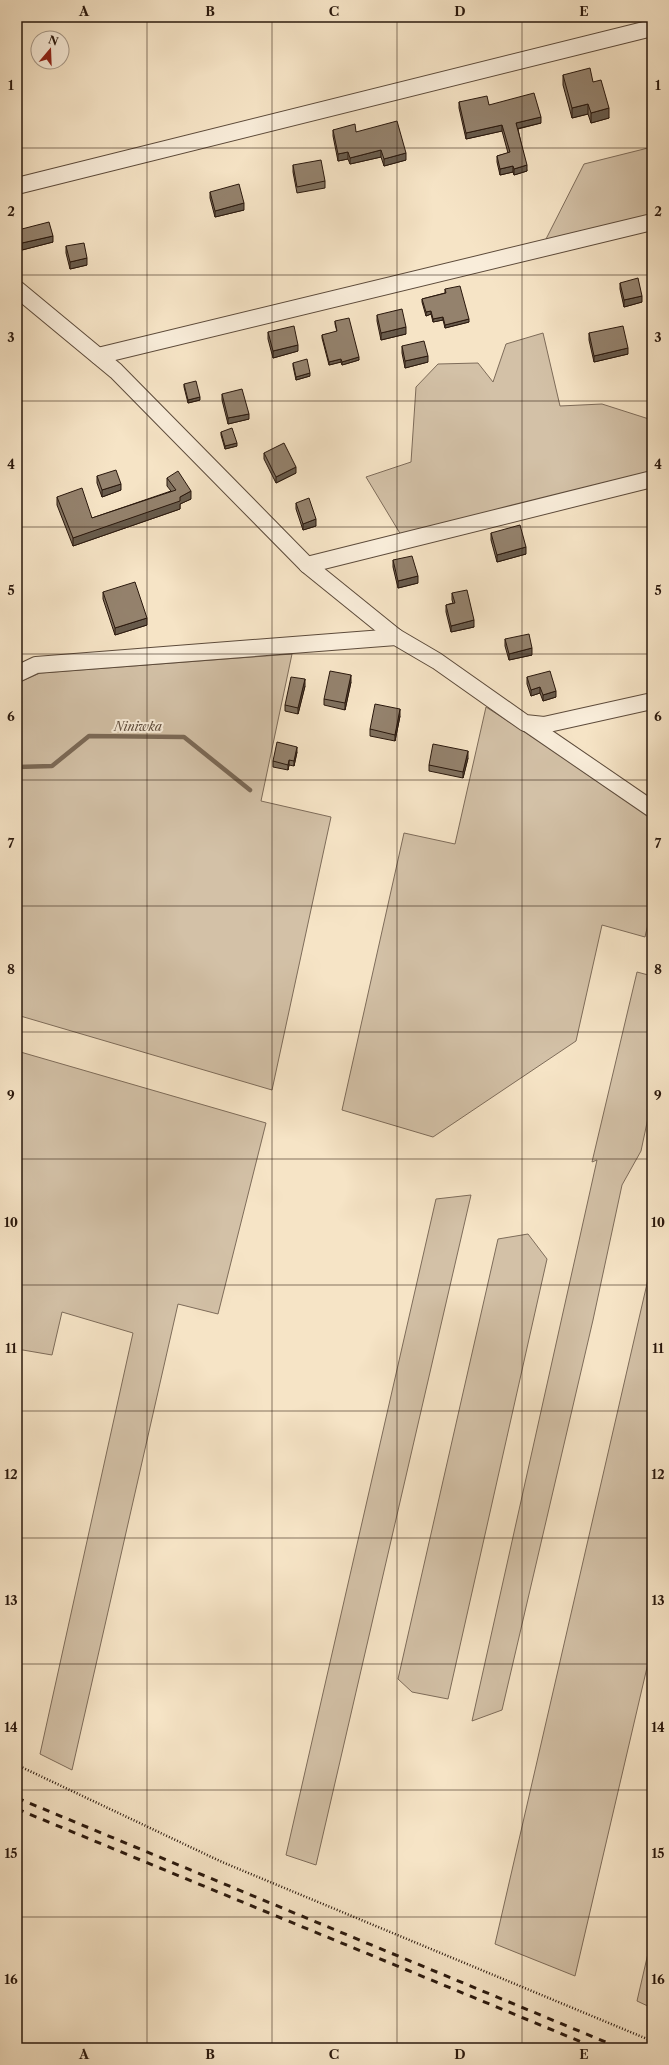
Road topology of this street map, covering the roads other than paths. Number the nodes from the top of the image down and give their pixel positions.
1 (652, 28) edge
2 (17, 186) edge
3 (652, 222) edge
4 (17, 289) edge
5 (98, 356) junction
6 (652, 479) edge
7 (307, 565) junction
8 (396, 637) junction
9 (17, 674) edge
10 (652, 701) edge
11 (525, 723) junction
12 (652, 809) edge

1 - 2 street
3 - 5 street
4 - 5 street
5 - 7 street
6 - 7 street
7 - 8 street
8 - 9 street
8 - 11 street
10 - 11 street
11 - 12 street

